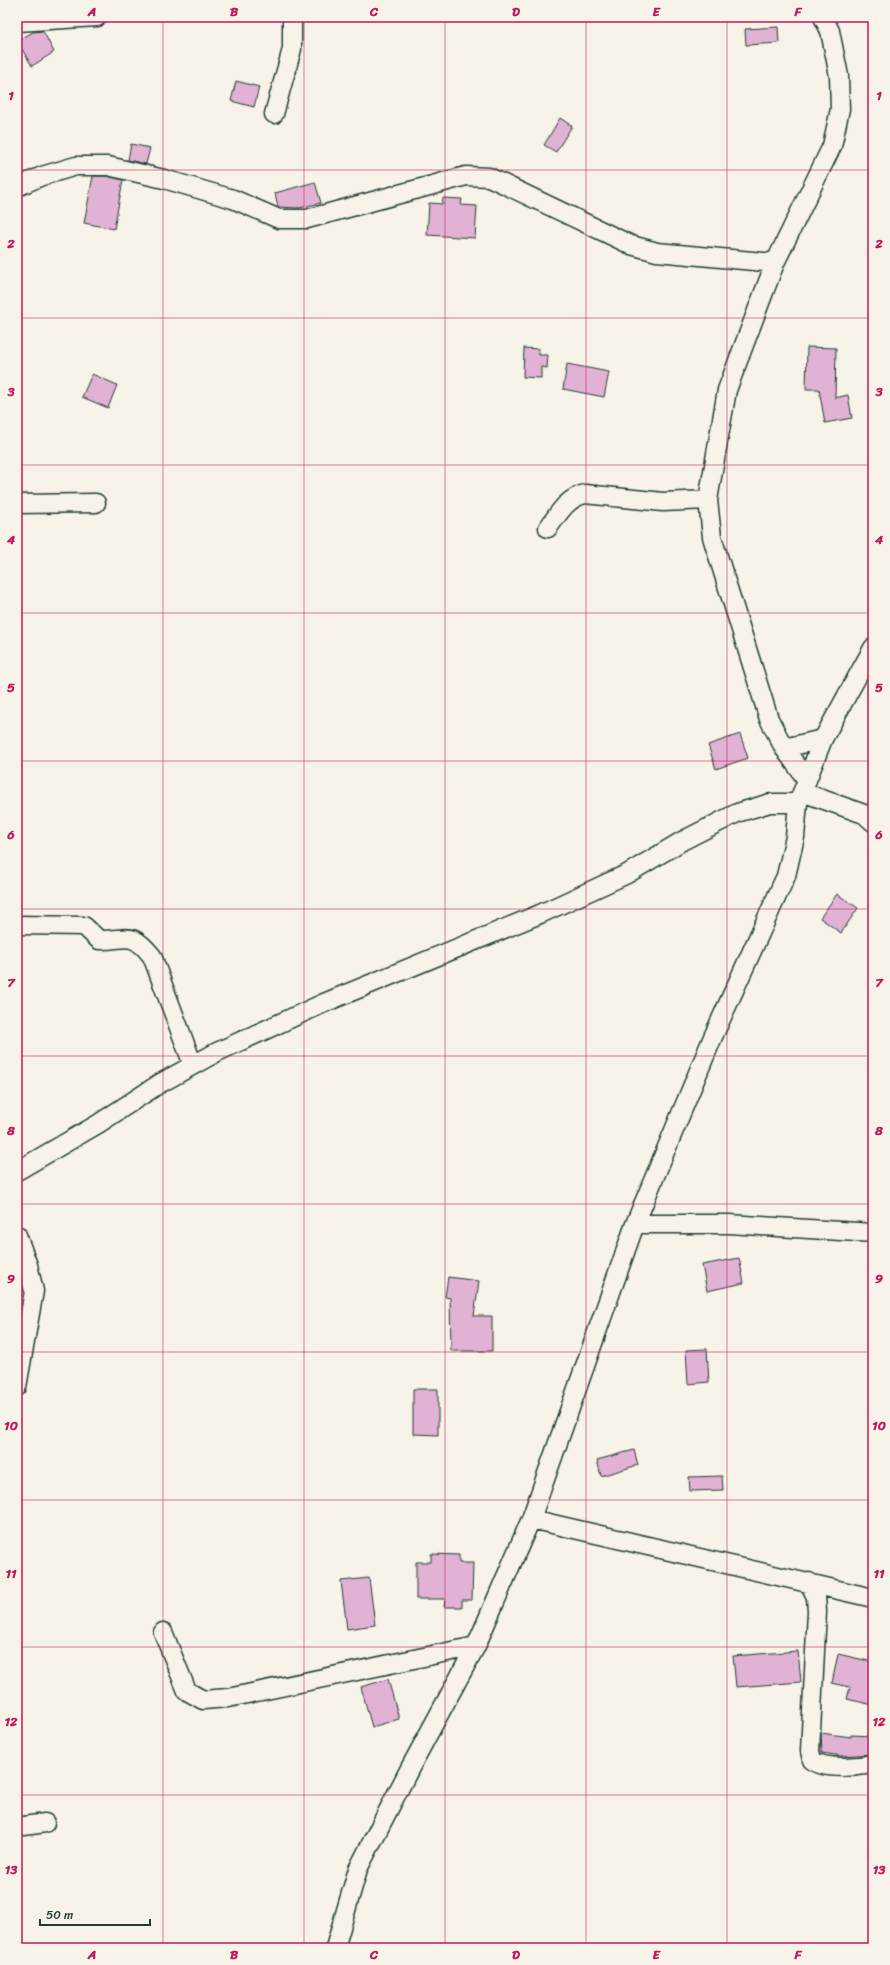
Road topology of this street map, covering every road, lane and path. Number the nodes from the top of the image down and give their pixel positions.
1 (97, 17) edge
2 (292, 17) edge
3 (823, 17) edge
4 (17, 22) edge
5 (274, 114) dead end
6 (17, 187) edge
7 (774, 263) junction
8 (708, 500) junction
9 (96, 503) dead end
10 (17, 504) edge
11 (548, 528) dead end
12 (873, 648) edge
13 (823, 739) junction
14 (784, 748) junction
15 (803, 792) junction
16 (873, 822) edge
17 (17, 925) edge
18 (193, 1065) junction
19 (17, 1170) edge
20 (635, 1224) junction
21 (873, 1232) edge
22 (17, 1235) edge
23 (17, 1387) edge
24 (531, 1519) junction
25 (809, 1582) junction
26 (873, 1598) edge
27 (163, 1632) dead end
28 (476, 1646) junction
29 (873, 1764) edge
30 (45, 1823) dead end
31 (17, 1827) edge
32 (336, 1948) edge

1 - 4 street
2 - 5 street
3 - 7 street
6 - 7 street
7 - 8 street
8 - 11 street
8 - 14 street
9 - 10 street
12 - 13 street
13 - 14 street
13 - 15 street
14 - 15 street
15 - 16 street
15 - 18 street
15 - 20 street
17 - 18 street
18 - 19 street
20 - 21 street
20 - 24 street
22 - 23 street
24 - 25 street
24 - 28 street
25 - 26 street
25 - 29 street
27 - 28 street
28 - 32 street
30 - 31 street

